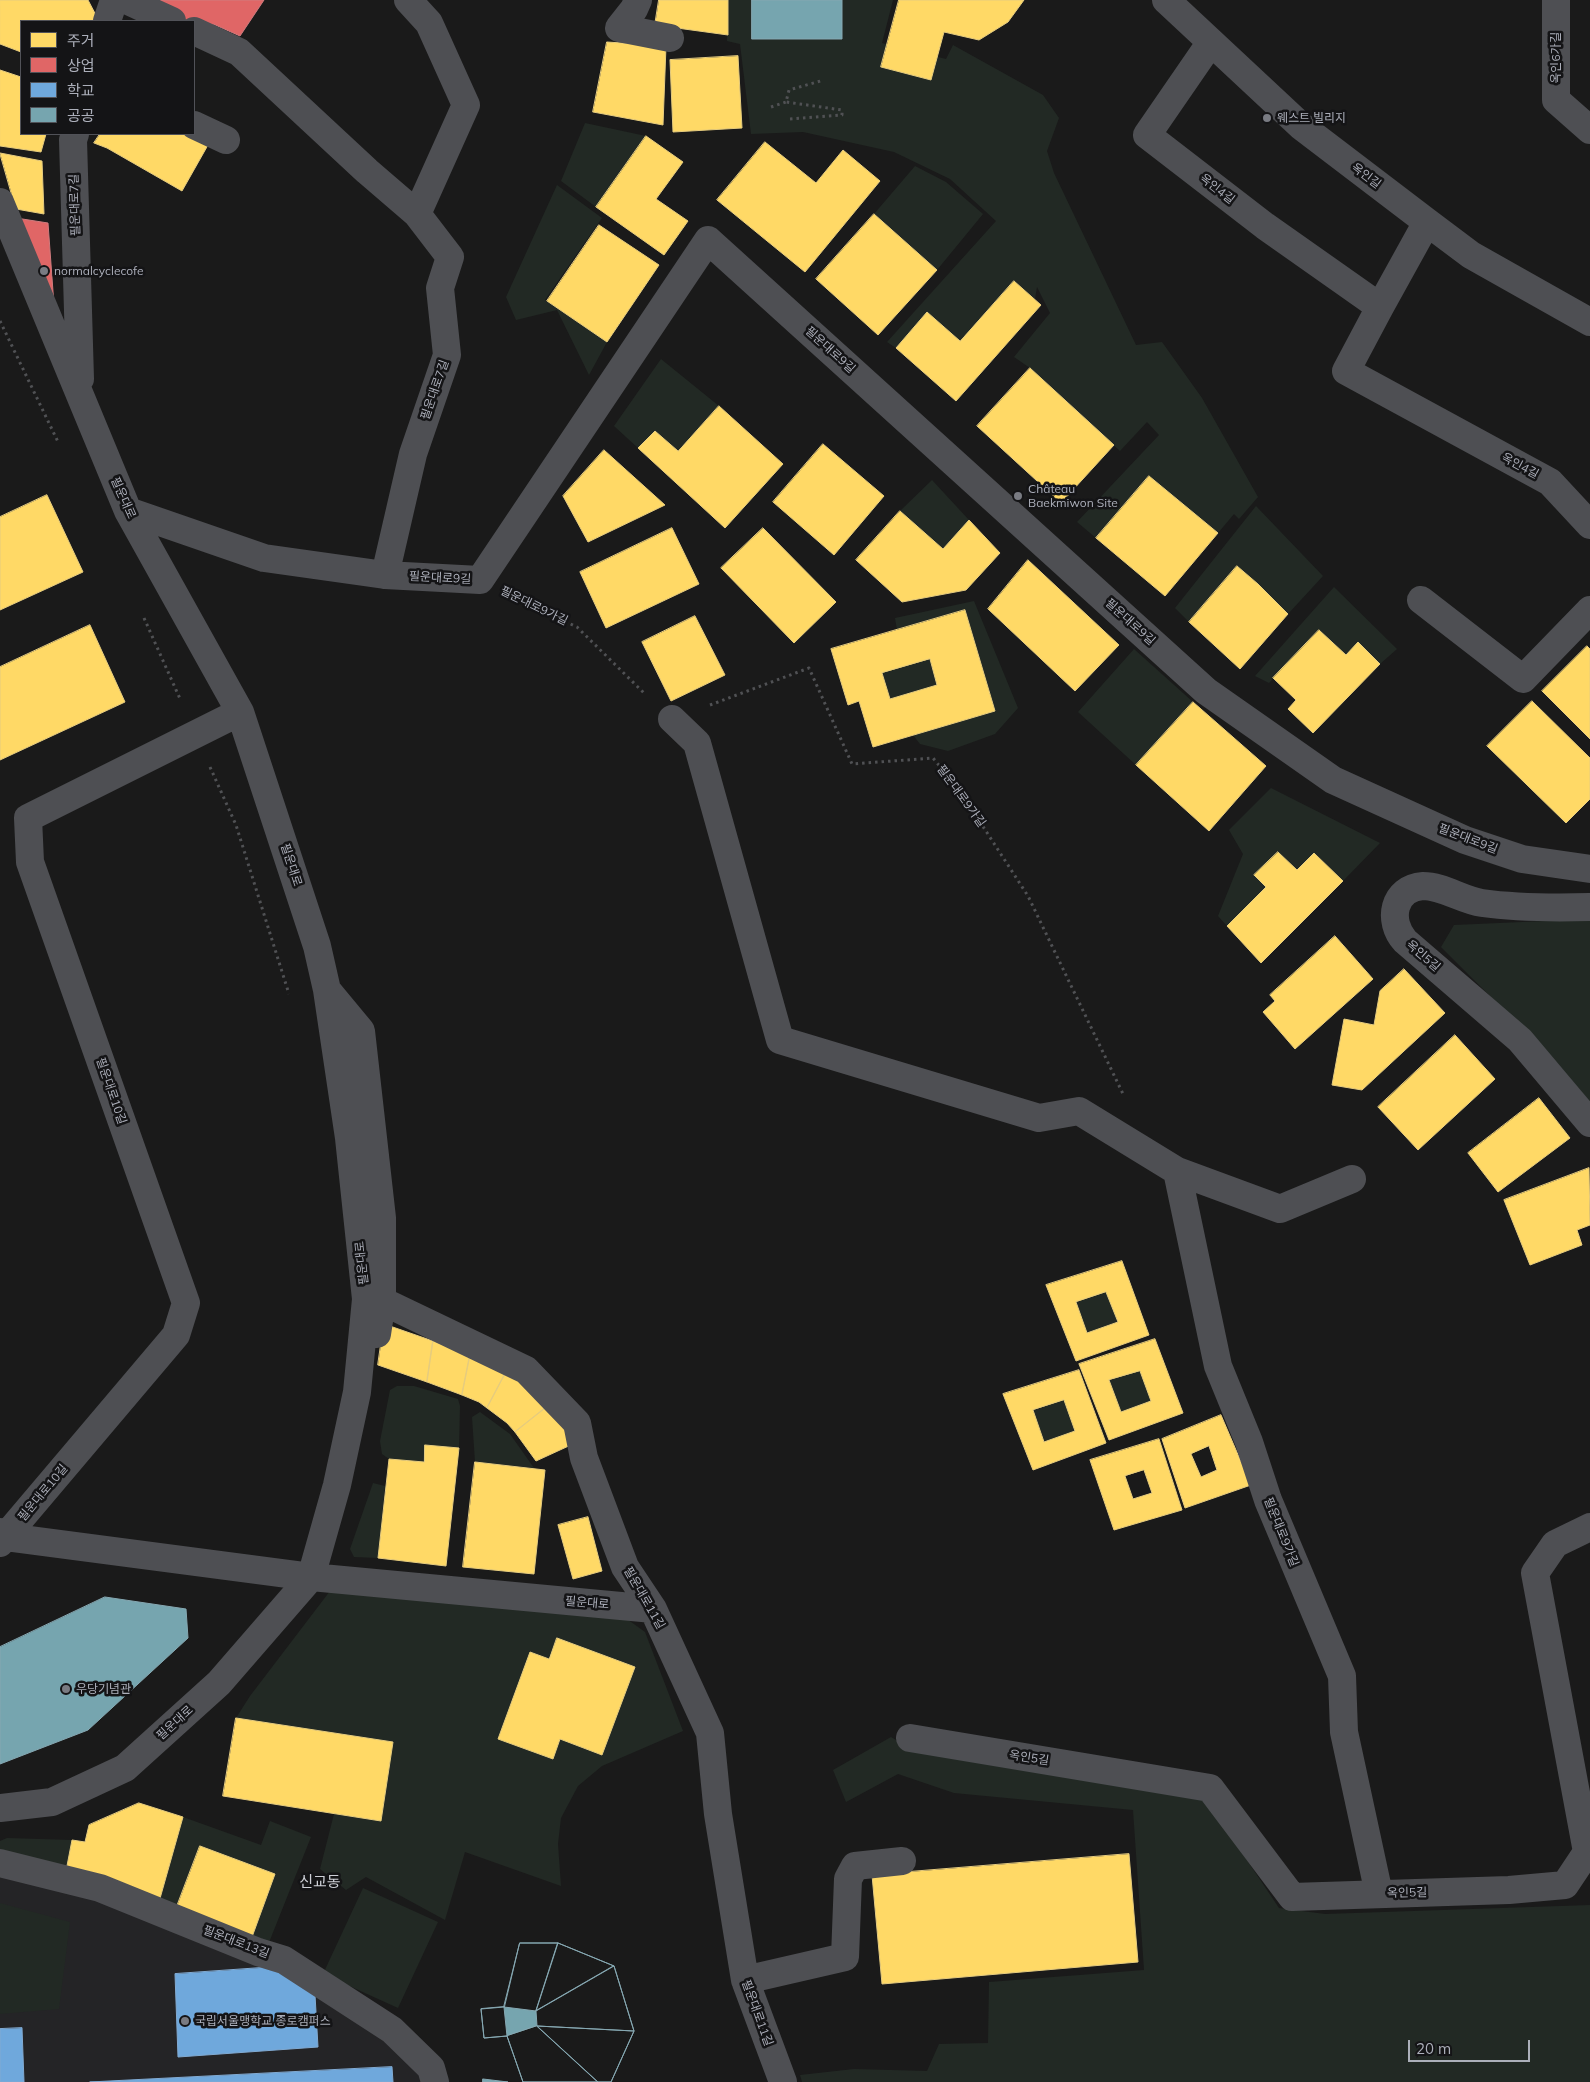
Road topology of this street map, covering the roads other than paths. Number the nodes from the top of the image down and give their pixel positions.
1 (114, 0) edge
2 (126, 0) edge
3 (408, 0) edge
4 (638, 0) edge
5 (1166, 0) edge
6 (1556, 0) edge
7 (107, 20) edge
8 (170, 20) edge
9 (195, 31) edge
10 (670, 38) dead end
11 (1211, 42) junction
12 (195, 126) edge
13 (1590, 130) edge
14 (75, 135) edge
15 (226, 140) dead end
16 (0, 202) edge
17 (417, 214) junction
18 (1427, 222) junction
19 (1380, 307) junction
20 (1590, 322) edge
21 (80, 396) junction
22 (128, 511) junction
23 (1590, 524) edge
24 (385, 575) junction
25 (1421, 600) dead end
26 (1590, 610) edge
27 (240, 712) junction
28 (672, 720) road end
29 (1590, 868) edge
30 (1590, 906) edge
31 (327, 990) junction
32 (1590, 1123) edge
33 (1177, 1171) junction
34 (1352, 1179) dead end
35 (382, 1301) junction
36 (361, 1447) dead end
37 (1590, 1527) edge
38 (2, 1537) edge
39 (311, 1578) junction
40 (653, 1609) junction
41 (910, 1738) dead end
42 (0, 1808) edge
43 (902, 1861) dead end
44 (0, 1863) edge
45 (1379, 1894) junction
46 (745, 1980) junction
47 (434, 2082) edge
48 (782, 2082) edge

1 - 7 street
2 - 8 street
3 - 17 street
4 - 10 street
5 - 11 street, 옥인길
6 - 13 street, 옥인6가길
9 - 17 street, 필운대로7길
11 - 18 street, 옥인길
11 - 19 street, 옥인4길
12 - 15 street
14 - 21 street, 필운대로7길
16 - 21 street, 필운대로
17 - 24 street, 필운대로7길
18 - 19 street, 옥인4길
18 - 20 street, 옥인길
19 - 23 street, 옥인4길
21 - 22 street, 필운대로
22 - 24 street, 필운대로9길
22 - 27 street, 필운대로
24 - 29 street, 필운대로9길
25 - 26 street
27 - 31 street, 필운대로
27 - 38 street, 필운대로10길
28 - 33 street
30 - 32 street, 옥인5길
31 - 35 street
31 - 39 street, 필운대로
33 - 34 street
33 - 45 street, 필운대로9가길
35 - 36 street
35 - 40 street, 필운대로11길
37 - 45 street, 옥인5길
38 - 39 street, 필운대로
39 - 40 street, 필운대로
39 - 42 street, 필운대로
40 - 46 street, 필운대로11길
41 - 45 street, 옥인5길
43 - 46 street
44 - 47 street, 필운대로13길
46 - 48 street, 필운대로11길

